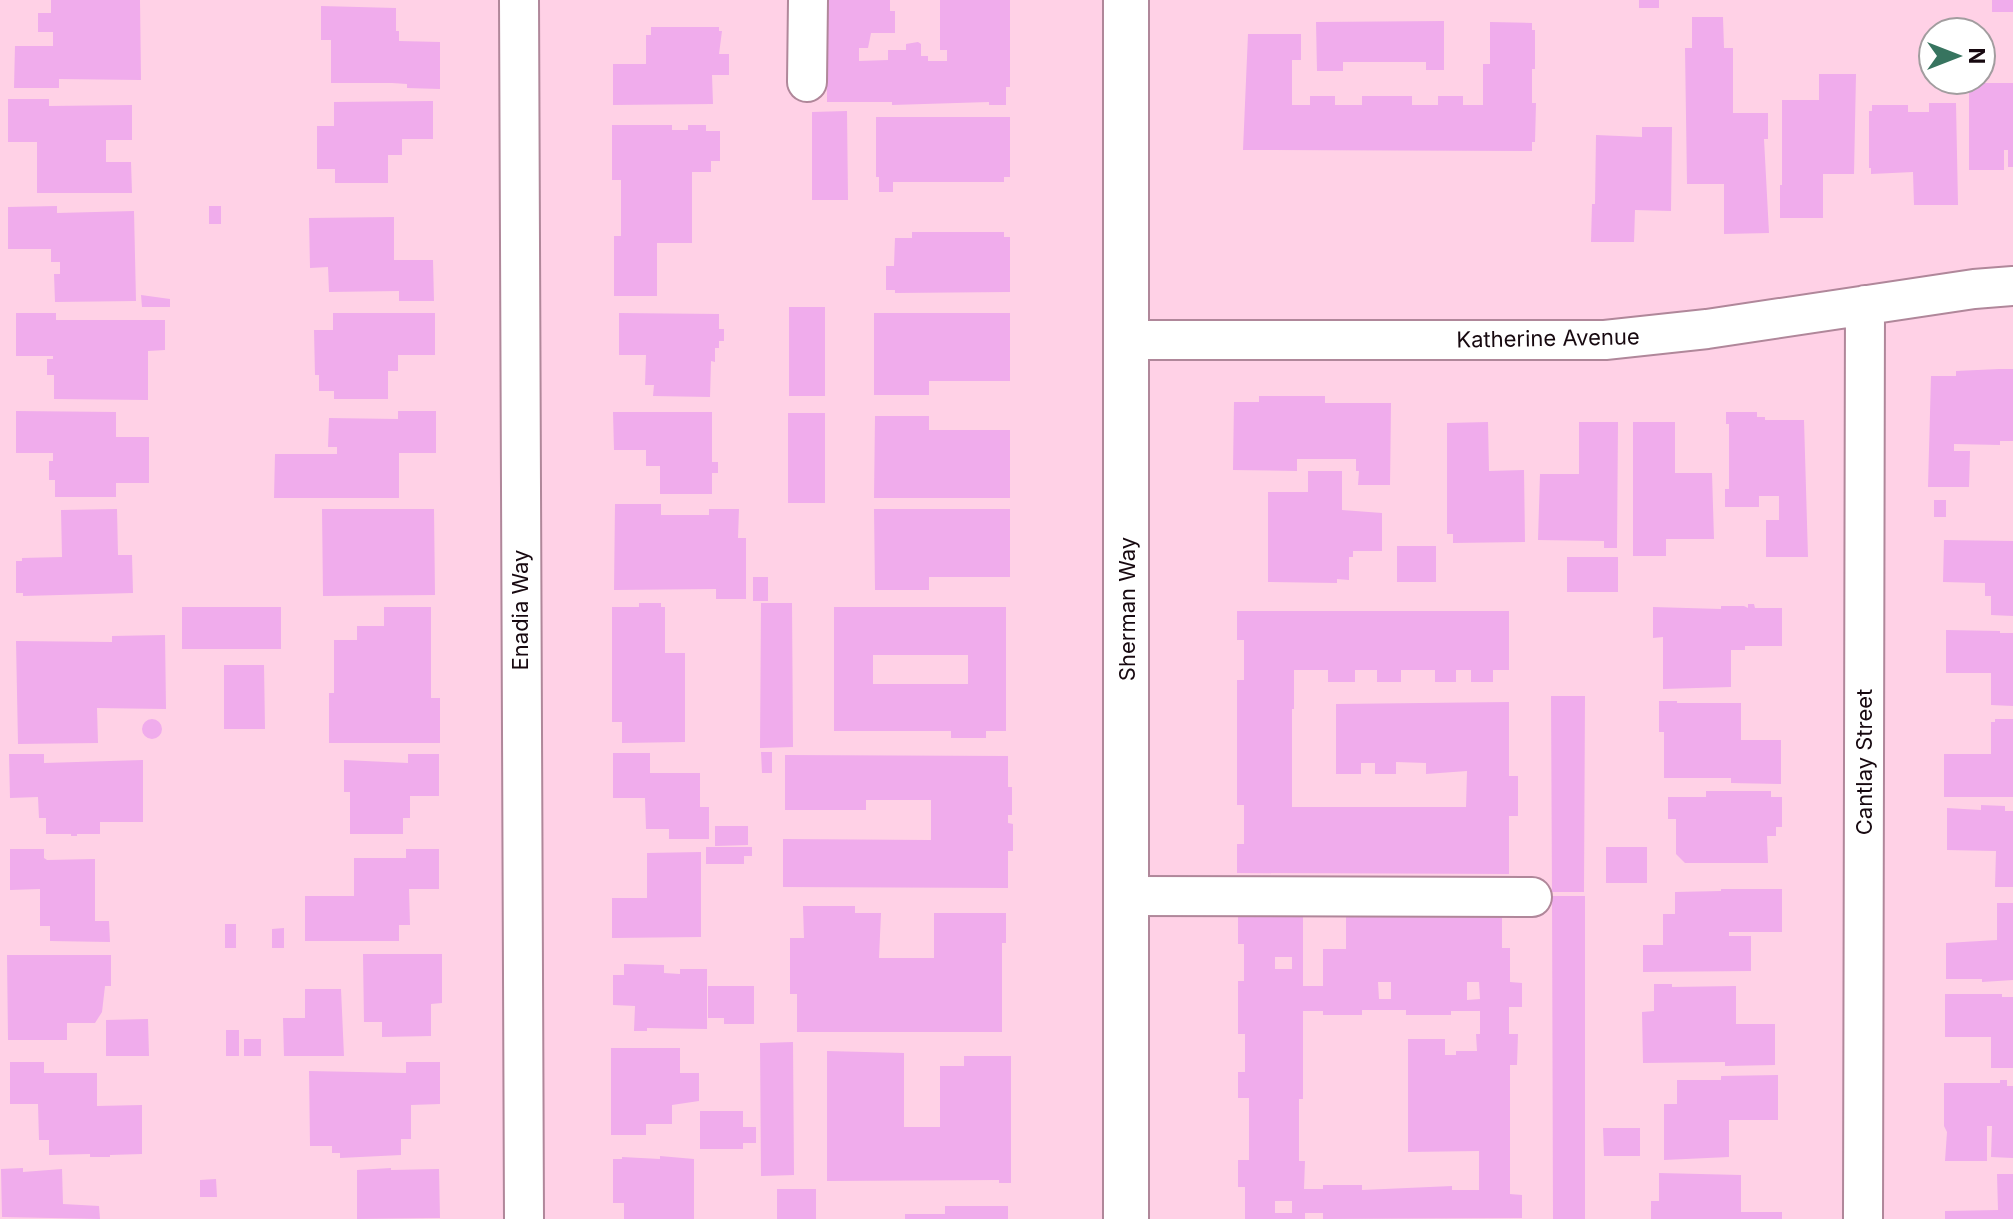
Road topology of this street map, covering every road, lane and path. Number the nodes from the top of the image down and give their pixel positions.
1 (519, 0) edge
2 (808, 0) edge
3 (1126, 0) edge
4 (807, 82) dead end
5 (2013, 286) edge
6 (1865, 305) junction
7 (1128, 340) junction
8 (1127, 896) junction
9 (1532, 897) dead end
10 (524, 1219) edge
11 (1126, 1219) edge
12 (1863, 1219) edge

1 - 10 street, Enadia Way
2 - 4 street
3 - 7 main road, Sherman Way
5 - 6 street, Katherine Avenue
6 - 7 street, Katherine Avenue
6 - 12 street, Cantlay Street
7 - 8 main road, Sherman Way
8 - 9 street
8 - 11 main road, Sherman Way

